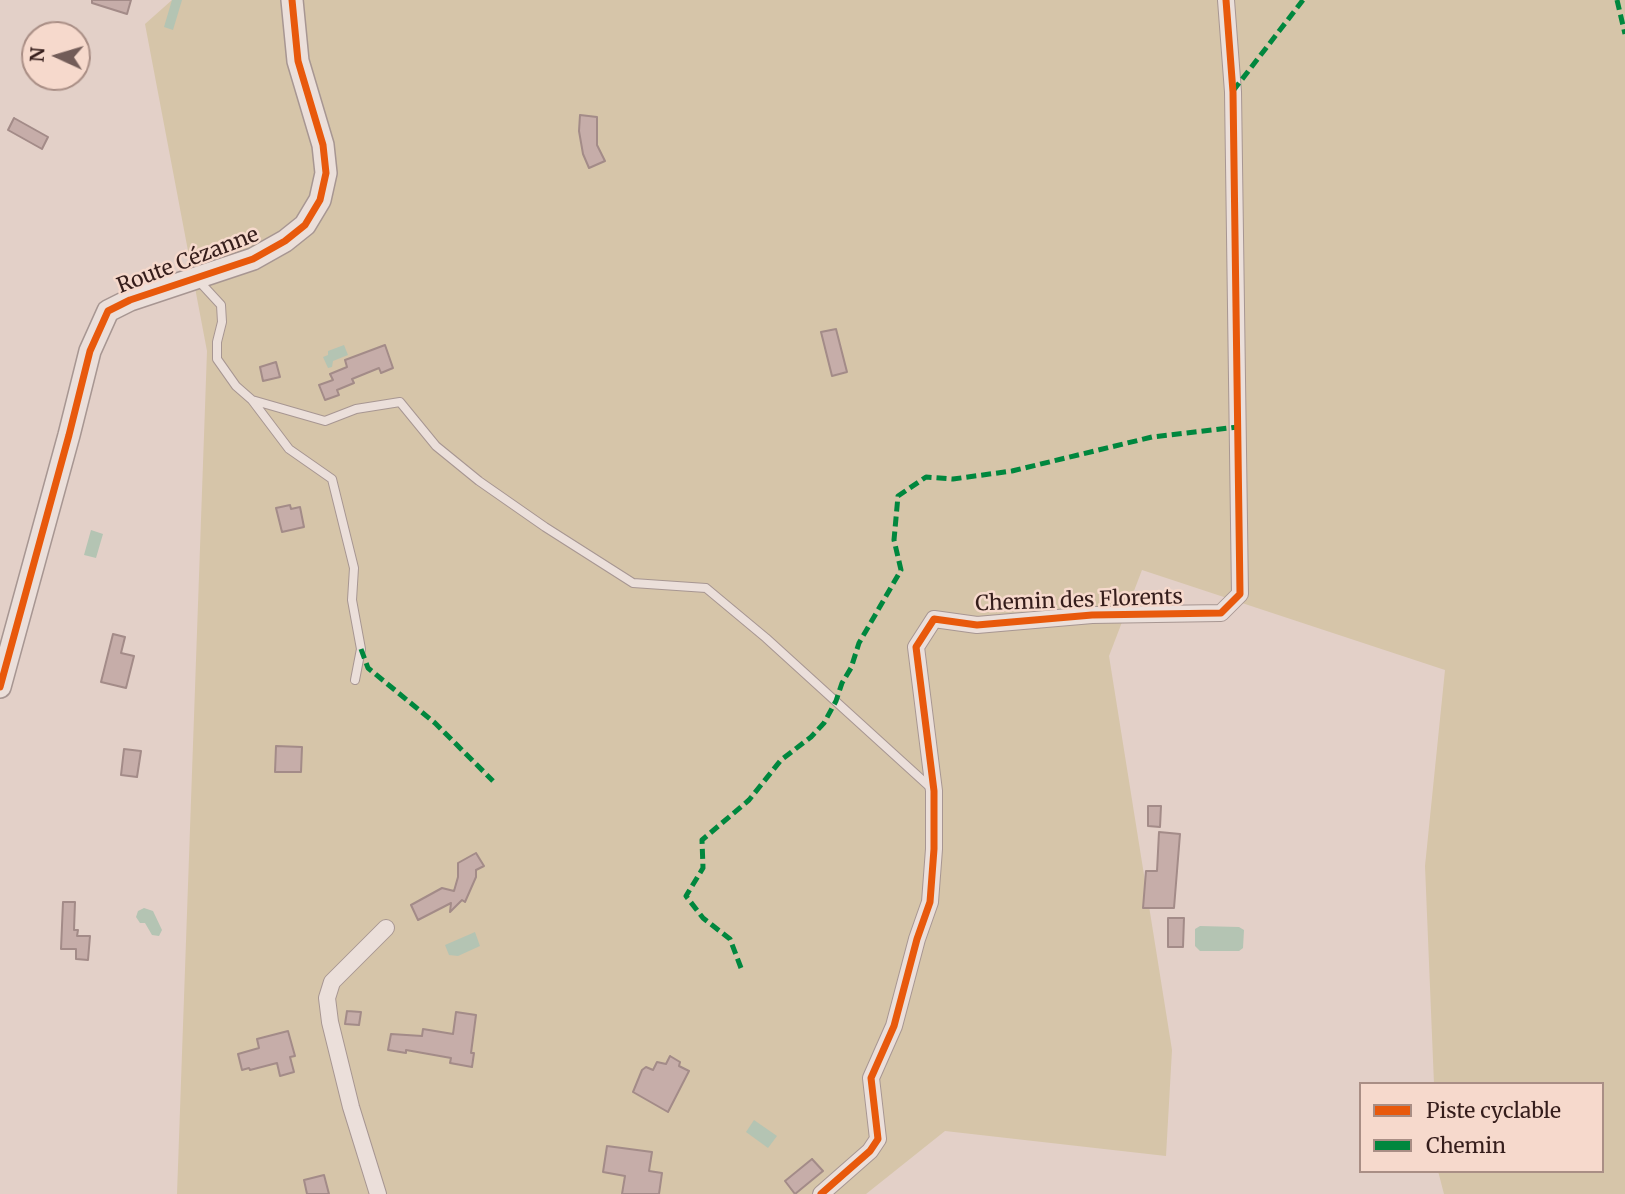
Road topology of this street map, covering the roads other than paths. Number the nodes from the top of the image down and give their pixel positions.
1 (292, 0) edge
2 (1226, 0) edge
3 (197, 279) junction
4 (252, 400) junction
5 (355, 680) dead end
6 (0, 687) edge
7 (934, 791) junction
8 (387, 928) dead end
9 (378, 1194) edge
10 (821, 1194) edge

1 - 3 street, Route Cézanne
2 - 7 street, Chemin des Florents
3 - 4 lane
3 - 6 street, Route Cézanne
4 - 5 lane
4 - 7 lane
7 - 10 street, Chemin des Florents
8 - 9 street

